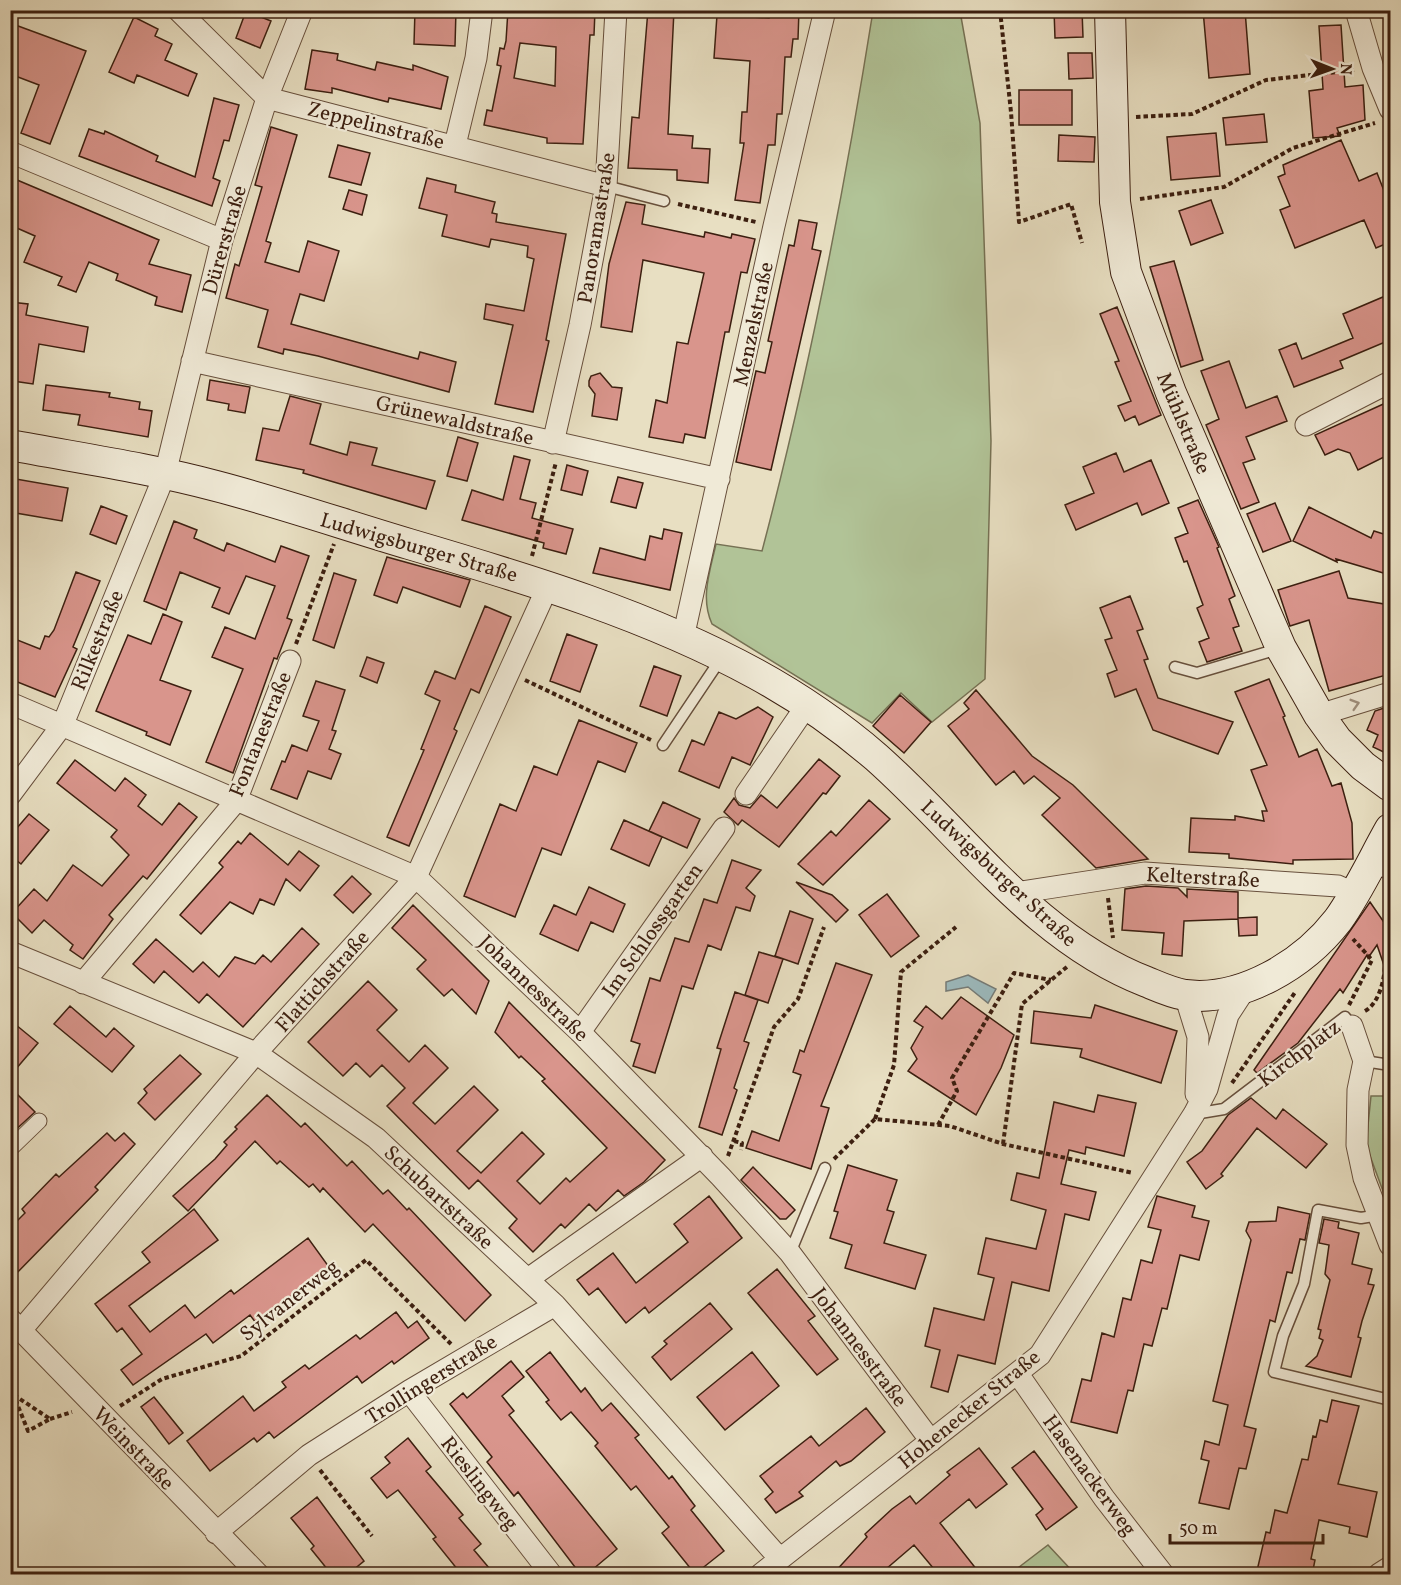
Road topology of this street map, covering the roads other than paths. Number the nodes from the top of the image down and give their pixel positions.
1 (178, 10) edge
2 (302, 10) edge
3 (482, 10) edge
4 (616, 10) edge
5 (825, 10) edge
6 (1110, 10) edge
7 (1356, 10) edge
8 (267, 98) junction
9 (1385, 115) edge
10 (455, 145) junction
11 (10, 152) edge
12 (606, 186) junction
13 (664, 201) road end
14 (222, 240) junction
15 (192, 361) junction
16 (1390, 382) edge
17 (1306, 425) dead end
18 (557, 443) junction
19 (10, 445) edge
20 (165, 474) junction
21 (720, 479) junction
22 (548, 586) junction
23 (683, 638) junction
24 (1281, 648) junction
25 (722, 657) junction
26 (290, 661) road end
27 (1175, 668) dead end
28 (1390, 693) edge
29 (10, 703) edge
30 (807, 705) junction
31 (1319, 716) junction
32 (63, 724) junction
33 (663, 745) road end
34 (1390, 786) edge
35 (746, 794) dead end
36 (10, 795) edge
37 (236, 801) junction
38 (724, 828) dead end
39 (1390, 829) edge
40 (1380, 866) edge
41 (416, 877) junction
42 (1354, 892) junction
43 (1015, 893) junction
44 (10, 952) edge
45 (83, 983) junction
46 (1245, 989) junction
47 (1205, 996) junction
48 (1348, 1022) joint
49 (1224, 1029) junction
50 (580, 1032) junction
51 (256, 1053) junction
52 (1364, 1061) junction
53 (1390, 1065) edge
54 (1203, 1113) junction
55 (39, 1121) dead end
56 (10, 1149) edge
57 (702, 1156) junction
58 (825, 1168) road end
59 (1379, 1215) junction
60 (1390, 1245) edge
61 (790, 1252) junction
62 (528, 1279) junction
63 (555, 1305) junction
64 (16, 1324) edge
65 (1018, 1374) junction
66 (409, 1391) junction
67 (1390, 1400) edge
68 (931, 1441) junction
69 (216, 1533) junction
70 (780, 1559) junction
71 (1390, 1566) edge
72 (258, 1575) edge
73 (551, 1575) edge
74 (761, 1575) edge
75 (1163, 1575) edge
76 (1379, 1575) edge

1 - 8 street
2 - 8 street, Dürerstraße
3 - 10 street
4 - 12 street, Panoramastraße
5 - 21 street, Menzelstraße
6 - 24 main road, Mühlstraße
7 - 9 street
8 - 10 street, Zeppelinstraße
8 - 14 street, Dürerstraße
10 - 12 street, Zeppelinstraße
11 - 14 street
12 - 13 lane
12 - 18 street, Panoramastraße
14 - 15 street, Dürerstraße
15 - 18 street, Grünewaldstraße
15 - 20 street, Dürerstraße
16 - 17 street
18 - 21 street, Grünewaldstraße
19 - 20 main road, Ludwigsburger Straße
20 - 22 main road, Ludwigsburger Straße
20 - 32 street, Rilkestraße
21 - 23 street, Menzelstraße
22 - 23 main road, Ludwigsburger Straße
22 - 41 street, Flattichstraße
23 - 25 main road, Ludwigsburger Straße
24 - 27 lane
24 - 31 main road, Mühlstraße
25 - 30 main road, Ludwigsburger Straße
25 - 33 lane
26 - 37 street, Fontanestraße
31 -> 28 street
29 - 32 street, Johannesstraße
30 - 35 street
30 - 43 main road, Ludwigsburger Straße
31 - 34 main road, Mühlstraße
32 - 36 street, Rilkestraße
32 - 37 street, Johannesstraße
37 - 41 street, Johannesstraße
37 - 45 street, Fontanestraße
38 - 50 street, Im Schlossgarten
39 - 40 main road, Ludwigsburger Straße
40 - 42 main road, Ludwigsburger Straße
41 - 50 street, Johannesstraße
41 - 51 street, Flattichstraße
42 - 43 street, Kelterstraße
42 - 46 main road, Ludwigsburger Straße
43 - 47 main road, Ludwigsburger Straße
44 - 45 street, Schubartstraße
45 - 51 street, Schubartstraße
46 - 47 main road, Ludwigsburger Straße
46 - 49 street, Hohenecker Straße
47 - 49 street
47 - 54 street, Hohenecker Straße
48 - 52 street, Kirchplatz
48 - 54 lane, Kirchplatz
49 - 54 street, Hohenecker Straße
50 - 57 street, Johannesstraße
51 - 62 street, Schubartstraße
51 - 64 street, Flattichstraße
52 - 53 lane
52 - 59 street
54 - 65 street, Hohenecker Straße
55 - 56 street
57 - 61 street, Johannesstraße
57 - 62 street
58 - 61 lane
59 - 60 street
59 - 67 lane
61 - 68 street, Johannesstraße
62 - 63 street, Schubartstraße
63 - 66 street, Trollingerstraße
63 - 70 street, Schubartstraße
64 - 69 street, Weinstraße
65 - 68 street, Hohenecker Straße
65 - 75 street, Hasenackerweg
66 - 69 street, Trollingerstraße
66 - 73 street, Rieslingweg
68 - 70 street, Hohenecker Straße
69 - 72 street, Weinstraße
70 - 74 street, Hohenecker Straße
71 - 76 street

